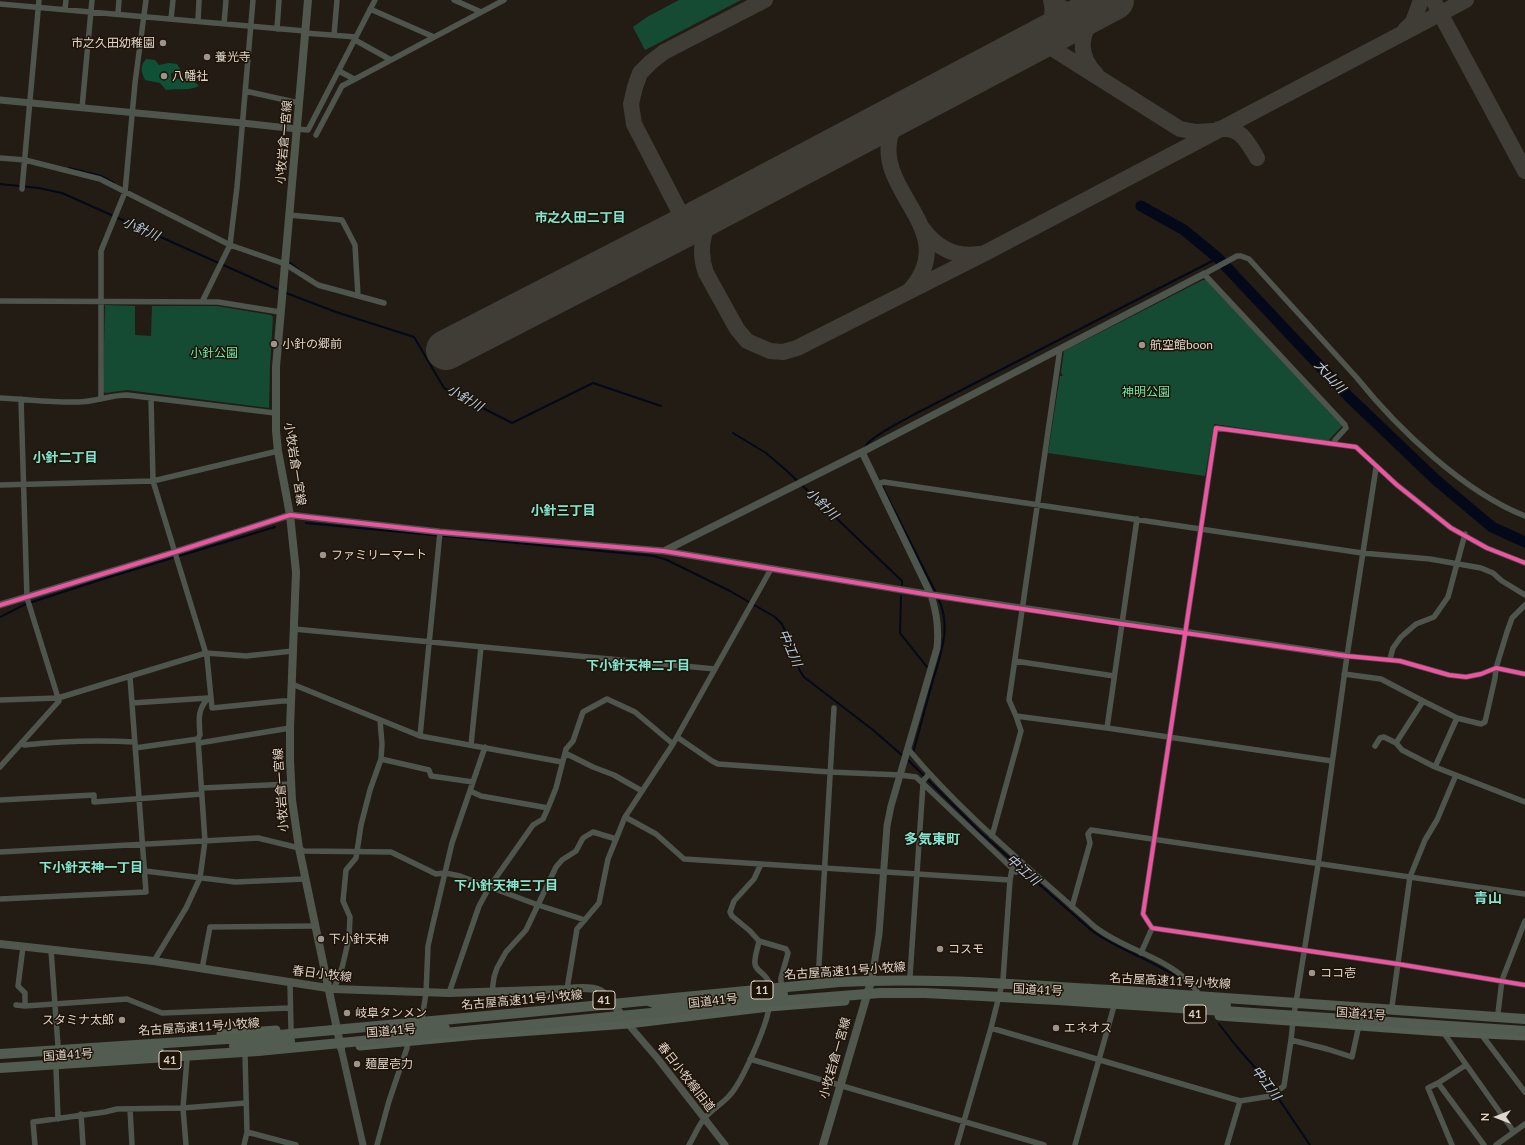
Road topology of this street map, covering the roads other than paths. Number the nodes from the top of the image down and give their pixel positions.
1 (39, 0) edge
2 (66, 0) edge
3 (92, 0) edge
4 (119, 0) edge
5 (146, 0) edge
6 (173, 0) edge
7 (199, 0) edge
8 (226, 0) edge
9 (253, 0) edge
10 (279, 0) edge
11 (308, 0) edge
12 (337, 0) edge
13 (375, 0) edge
14 (455, 0) edge
15 (504, 0) edge
16 (0, 4) edge
17 (38, 7) junction
18 (65, 9) junction
19 (370, 9) junction
20 (91, 12) junction
21 (481, 12) junction
22 (118, 14) junction
23 (144, 16) junction
24 (171, 19) junction
25 (198, 21) junction
26 (224, 24) junction
27 (251, 26) junction
28 (277, 29) junction
29 (305, 32) junction
30 (334, 35) junction
31 (434, 37) junction
32 (355, 38) junction
33 (390, 60) junction
34 (339, 71) junction
35 (354, 79) junction
36 (245, 91) junction
37 (0, 100) edge
38 (299, 102) junction
39 (30, 103) junction
40 (82, 108) junction
41 (133, 113) junction
42 (242, 122) junction
43 (297, 129) junction
44 (316, 135) dead end
45 (0, 158) edge
46 (25, 160) junction
47 (22, 188) dead end
48 (125, 192) junction
49 (289, 215) junction
50 (230, 245) junction
51 (285, 264) junction
52 (1204, 274) junction
53 (358, 294) junction
54 (0, 301) edge
55 (202, 302) junction
56 (101, 303) junction
57 (384, 303) dead end
58 (280, 312) junction
59 (1060, 349) junction
60 (0, 398) edge
61 (151, 398) junction
62 (21, 399) junction
63 (101, 399) junction
64 (275, 414) junction
65 (1334, 444) junction
66 (278, 451) junction
67 (862, 452) junction
68 (1376, 468) junction
69 (153, 481) junction
70 (879, 483) junction
71 (23, 484) junction
72 (0, 485) edge
73 (1038, 505) junction
74 (290, 515) junction
75 (1525, 516) edge
76 (1137, 520) junction
77 (1201, 529) junction
78 (440, 532) junction
79 (1465, 534) junction
80 (664, 551) junction
81 (175, 553) junction
82 (1362, 553) junction
83 (1456, 564) junction
84 (1525, 564) edge
85 (771, 569) junction
86 (932, 595) junction
87 (1525, 595) edge
88 (27, 599) junction
89 (0, 605) edge
90 (1525, 605) edge
91 (1023, 609) junction
92 (1122, 624) junction
93 (294, 628) junction
94 (1185, 633) junction
95 (430, 642) junction
96 (481, 647) junction
97 (293, 651) junction
98 (206, 653) junction
99 (1347, 656) junction
100 (1390, 659) junction
101 (1015, 661) junction
102 (1496, 668) junction
103 (715, 669) junction
104 (1344, 674) junction
105 (1525, 674) edge
106 (1114, 676) junction
107 (130, 677) junction
108 (292, 684) junction
109 (58, 698) junction
110 (209, 698) junction
111 (0, 700) edge
112 (291, 701) junction
113 (1423, 701) junction
114 (132, 703) junction
115 (834, 708) dead end
116 (1016, 716) junction
117 (1457, 718) junction
118 (380, 720) junction
119 (290, 728) junction
120 (1106, 728) junction
121 (420, 736) junction
122 (677, 737) junction
123 (1170, 737) junction
124 (199, 741) junction
125 (22, 742) junction
126 (1396, 743) junction
127 (673, 744) junction
128 (135, 745) junction
129 (471, 745) junction
130 (1375, 746) dead end
131 (485, 748) junction
132 (907, 750) junction
133 (565, 753) junction
134 (381, 759) junction
135 (1332, 761) junction
136 (562, 762) junction
137 (0, 767) edge
138 (1435, 767) junction
139 (830, 772) junction
140 (929, 774) junction
141 (900, 775) junction
142 (1456, 775) junction
143 (473, 782) junction
144 (923, 782) junction
145 (291, 784) junction
146 (202, 791) junction
147 (470, 791) junction
148 (642, 791) junction
149 (139, 799) junction
150 (0, 800) edge
151 (1525, 802) edge
152 (548, 808) junction
153 (625, 817) junction
154 (992, 836) junction
155 (616, 839) junction
156 (1155, 840) junction
157 (205, 841) junction
158 (143, 845) junction
159 (299, 848) junction
160 (0, 852) edge
161 (358, 852) junction
162 (761, 864) junction
163 (1318, 864) junction
164 (824, 868) junction
165 (145, 871) junction
166 (883, 872) junction
167 (445, 874) junction
168 (917, 874) junction
169 (1410, 877) junction
170 (200, 878) junction
171 (305, 878) junction
172 (1010, 880) junction
173 (490, 886) junction
174 (1525, 894) edge
175 (0, 899) edge
176 (538, 905) junction
177 (1072, 907) junction
178 (585, 920) junction
179 (1525, 920) edge
180 (316, 926) junction
181 (1152, 928) junction
182 (759, 941) junction
183 (0, 944) edge
184 (23, 947) junction
185 (1304, 949) junction
186 (51, 950) junction
187 (1141, 953) junction
188 (154, 961) junction
189 (1398, 964) junction
190 (202, 969) junction
191 (910, 976) junction
192 (872, 978) junction
193 (1003, 980) junction
194 (1502, 980) junction
195 (818, 981) junction
196 (290, 983) junction
197 (781, 984) junction
198 (770, 985) junction
199 (1525, 985) edge
200 (331, 989) junction
201 (567, 989) junction
202 (1173, 991) junction
203 (426, 992) junction
204 (492, 992) junction
205 (449, 993) junction
206 (1198, 993) junction
207 (610, 999) junction
208 (865, 999) junction
209 (998, 1000) junction
210 (1297, 1000) junction
211 (649, 1001) junction
212 (55, 1004) junction
213 (16, 1005) dead end
214 (25, 1006) junction
215 (1114, 1006) junction
216 (1392, 1006) junction
217 (769, 1007) junction
218 (290, 1008) junction
219 (1498, 1013) junction
220 (1525, 1014) edge
221 (619, 1016) junction
222 (422, 1019) junction
223 (1293, 1021) junction
224 (628, 1024) junction
225 (1359, 1025) junction
226 (337, 1026) junction
227 (1524, 1026) edge
228 (991, 1028) junction
229 (291, 1029) junction
230 (1443, 1032) junction
231 (1481, 1034) junction
232 (1525, 1036) edge
233 (1292, 1040) junction
234 (407, 1042) junction
235 (58, 1046) junction
236 (341, 1048) junction
237 (0, 1051) edge
238 (0, 1054) edge
239 (245, 1054) junction
240 (187, 1058) junction
241 (750, 1059) junction
242 (1100, 1060) junction
243 (1466, 1065) junction
244 (0, 1067) edge
245 (56, 1068) junction
246 (0, 1072) edge
247 (1438, 1083) junction
248 (839, 1086) junction
249 (1525, 1092) edge
250 (1240, 1101) junction
251 (246, 1103) junction
252 (183, 1108) junction
253 (130, 1109) junction
254 (81, 1114) junction
255 (704, 1118) junction
256 (58, 1119) junction
257 (963, 1122) junction
258 (1525, 1124) edge
259 (247, 1132) junction
260 (1514, 1132) junction
261 (296, 1144) edge
262 (35, 1145) edge
263 (83, 1145) edge
264 (132, 1145) edge
265 (186, 1145) edge
266 (244, 1145) edge
267 (363, 1145) edge
268 (377, 1145) edge
269 (689, 1145) edge
270 (725, 1145) edge
271 (823, 1145) edge
272 (956, 1145) edge
273 (1044, 1145) edge
274 (1075, 1145) edge
275 (1227, 1145) edge
276 (1452, 1145) edge
277 (1484, 1145) edge
278 (1496, 1145) edge

1 - 17 street
2 - 18 street
3 - 20 street
4 - 22 street
5 - 23 street
6 - 24 street
7 - 25 street
8 - 26 street
9 - 27 street
10 - 28 street
11 - 29 main road, 小牧岩倉一宮線
12 - 30 street
13 - 19 street
14 - 21 street
15 - 21 street
16 - 17 street
17 - 18 street
17 - 39 street
18 - 20 street
19 - 31 street
19 - 32 street
20 - 22 street
20 - 40 street
21 - 31 street
22 - 23 street
23 - 24 street
23 - 41 street
24 - 25 street
25 - 26 street
26 - 27 street
27 - 28 street
27 - 36 street
28 - 29 street
29 - 30 street
29 - 38 main road, 小牧岩倉一宮線
30 - 32 street
31 - 33 street
32 - 33 street
32 - 34 street
33 - 35 street
34 - 35 street
34 - 43 street
35 - 44 street
36 - 38 street
36 - 42 street
37 - 39 street
38 - 43 main road, 小牧岩倉一宮線
39 - 40 street
39 - 46 street
40 - 41 street
41 - 42 street
41 - 48 street
42 - 43 street
42 - 50 street
43 - 49 main road, 小牧岩倉一宮線
45 - 46 street
46 - 47 street
46 - 48 street
48 - 50 street
48 - 56 street
49 - 51 main road, 小牧岩倉一宮線
49 - 53 street
50 - 51 street
50 - 55 street
51 - 53 street
51 - 58 main road, 小牧岩倉一宮線
52 - 59 street
52 - 65 street
52 - 75 street
53 - 57 street
54 - 56 street
55 - 56 street
55 - 58 street
56 - 63 street
58 - 64 main road, 小牧岩倉一宮線
59 - 67 street
59 - 73 street
60 - 62 street
61 - 63 street
61 - 64 street
61 - 69 street
62 - 63 street
62 - 71 street
64 - 66 main road, 小牧岩倉一宮線
65 - 68 street
65 - 77 street
66 - 69 street
66 - 74 main road, 小牧岩倉一宮線
67 - 70 street
67 - 80 street
68 - 79 street
68 - 82 street
69 - 71 street
69 - 81 street
70 - 73 street
70 - 86 street
71 - 72 street
71 - 88 street
73 - 76 street
73 - 91 street
74 - 78 street
74 - 81 street
74 - 93 main road, 小牧岩倉一宮線
76 - 77 street
76 - 92 street
77 - 82 street
77 - 94 street
78 - 80 street
78 - 95 street
79 - 83 street
79 - 84 street
80 - 85 street
81 - 88 street
81 - 98 street
82 - 83 street
82 - 99 street
83 - 87 street
83 - 100 street
85 - 86 street
85 - 103 street
86 - 91 street
86 - 132 street
88 - 89 street
88 - 109 street
90 - 102 street
91 - 92 street
91 - 101 street
92 - 94 street
92 - 106 street
93 - 95 street
93 - 97 main road, 小牧岩倉一宮線
94 - 99 street
94 - 123 street
95 - 96 street
95 - 121 street
96 - 103 street
96 - 129 street
97 - 98 street
97 - 108 main road, 小牧岩倉一宮線
98 - 107 street
98 - 110 street
99 - 100 street
99 - 104 street
100 - 102 street
101 - 106 street
101 - 116 street
102 - 105 street
102 - 117 street
103 - 122 street
104 - 113 street
104 - 135 street
106 - 120 street
107 - 109 street
107 - 114 street
108 - 112 main road, 小牧岩倉一宮線
108 - 118 street
109 - 111 street
109 - 125 street
110 - 112 street
110 - 114 street
110 - 124 street
112 - 119 main road, 小牧岩倉一宮線
113 - 117 street
113 - 126 street
114 - 128 street
115 - 139 street
116 - 120 street
116 - 154 street
117 - 138 street
118 - 121 street
118 - 134 street
119 - 124 street
119 - 145 main road, 小牧岩倉一宮線
120 - 123 street
121 - 129 street
122 - 127 street
122 - 139 street
123 - 135 street
123 - 156 street
124 - 128 street
124 - 146 street
125 - 128 street
125 - 137 street
126 - 130 street
126 - 138 street
127 - 133 street
127 - 148 street
128 - 149 street
129 - 131 street
131 - 136 street
131 - 143 street
132 - 140 street
132 - 141 street
133 - 136 street
133 - 148 street
134 - 143 street
134 - 161 street
135 - 163 street
136 - 152 street
138 - 142 street
139 - 141 street
139 - 164 street
140 - 144 street
140 - 154 street
141 - 144 street
141 - 166 street
142 - 151 street
142 - 169 street
143 - 147 street
144 - 168 street
144 - 172 street
145 - 146 street
145 - 159 main road, 小牧岩倉一宮線
146 - 149 street
146 - 157 street
147 - 152 street
147 - 167 street
148 - 153 street
149 - 150 street
149 - 158 street
152 - 173 street
153 - 155 street
153 - 162 street
154 - 177 street
155 - 176 street
155 - 178 street
156 - 163 street
156 - 177 street
156 - 181 street
157 - 158 street
157 - 159 street
157 - 170 street
158 - 160 street
158 - 165 street
159 - 161 street
159 - 171 main road, 小牧岩倉一宮線
161 - 167 street
161 - 200 street
162 - 164 street
162 - 182 street
163 - 169 street
163 - 185 street
164 - 166 street
164 - 195 street
165 - 170 street
165 - 175 street
166 - 168 street
166 - 192 street
167 - 173 street
167 - 203 street
168 - 172 street
168 - 191 street
169 - 174 street
169 - 189 street
170 - 171 street
170 - 188 street
171 - 180 main road, 小牧岩倉一宮線
172 - 193 street
173 - 176 street
173 - 205 street
176 - 178 street
176 - 204 street
177 - 187 street
178 - 201 street
179 - 194 street
180 - 190 street
180 - 200 main road, 小牧岩倉一宮線
181 - 185 street
181 - 187 street
182 - 197 street
182 - 198 street
183 - 184 main road, 春日小牧線
184 - 186 main road, 春日小牧線
184 - 214 street
185 - 189 street
185 - 210 street
186 - 188 main road, 春日小牧線
186 - 212 street
187 - 206 street
188 - 190 main road, 春日小牧線
189 - 194 street
189 - 216 street
190 - 196 main road, 春日小牧線
191 - 192 highway, 国道41号 / 41
191 - 193 highway, 国道41号 / 41
192 - 195 highway, 国道41号 / 41
192 - 208 main road, 小牧岩倉一宮線
193 - 202 highway, 国道41号 / 41
193 - 209 street
194 - 199 street
194 - 219 street
195 - 197 highway, 国道41号 / 41
196 - 200 main road, 春日小牧線
196 - 218 street
197 - 198 highway, 国道41号 / 41
198 - 207 highway, 国道41号 / 41
200 - 203 main road, 春日小牧線
200 - 226 main road, 小牧岩倉一宮線
201 - 204 main road, 春日小牧線
201 - 207 main road, 春日小牧線
202 - 206 highway, 国道41号 / 41
202 - 211 highway
203 - 205 main road, 春日小牧線
203 - 222 street
204 - 205 main road, 春日小牧線
206 - 210 highway, 国道41号 / 41
207 - 222 highway, 国道41号 / 41
207 - 224 main road, 春日小牧線
208 - 209 highway, 国道41号 / 41
208 - 217 highway, 国道41号 / 41
208 - 248 main road, 小牧岩倉一宮線
209 - 215 highway, 国道41号 / 41
209 - 228 street
210 - 216 highway, 国道41号 / 41
210 - 223 street
211 - 227 highway, 名古屋高速11号小牧線 / 11, bridge
211 - 238 highway, 名古屋高速11号小牧線 / 11, bridge
212 - 214 street
212 - 218 street
212 - 235 street
213 - 214 street
215 - 223 highway, 国道41号 / 41
215 - 242 street
216 - 219 highway, 国道41号 / 41
217 - 224 highway, 国道41号 / 41
217 - 241 street
218 - 229 street
219 - 220 highway, 国道41号 / 41
221 - 227 highway, 名古屋高速11号小牧線 / 11, bridge
221 - 244 highway, 名古屋高速11号小牧線 / 11, bridge
221 - 244 highway, bridge
222 - 226 highway, 国道41号 / 41
223 - 225 highway, 国道41号 / 41
223 - 233 street
224 - 234 highway, 国道41号 / 41
224 - 255 street, 春日小牧線旧道
225 - 230 highway, 国道41号 / 41
225 - 233 street
226 - 229 highway, 国道41号 / 41
226 - 236 main road, 小牧岩倉一宮線
228 - 242 street
228 - 257 street
229 - 235 highway, 国道41号 / 41
230 - 231 highway, 国道41号 / 41
230 - 243 street
231 - 232 highway, 国道41号 / 41
231 - 249 street
233 - 250 street
234 - 236 highway, 国道41号 / 41
234 - 268 street
235 - 237 highway, 国道41号 / 41
236 - 239 highway, 国道41号 / 41
236 - 267 street
239 - 240 highway, 国道41号 / 41
239 - 251 street
240 - 245 highway, 国道41号 / 41
240 - 252 street
241 - 248 street
241 - 255 street
242 - 250 street
242 - 274 street
243 - 247 street
243 - 260 street
245 - 246 highway, 国道41号 / 41
245 - 256 street
247 - 276 street
247 - 277 street
248 - 257 street
248 - 271 main road, 小牧岩倉一宮線
250 - 275 street
251 - 252 street
251 - 259 street
252 - 253 street
252 - 265 street
253 - 254 street
253 - 264 street
254 - 256 street
254 - 263 street
255 - 269 street
255 - 270 street, 春日小牧線旧道
256 - 262 street
257 - 272 street
257 - 273 street
258 - 260 street
259 - 261 street
259 - 266 street
260 - 278 street

